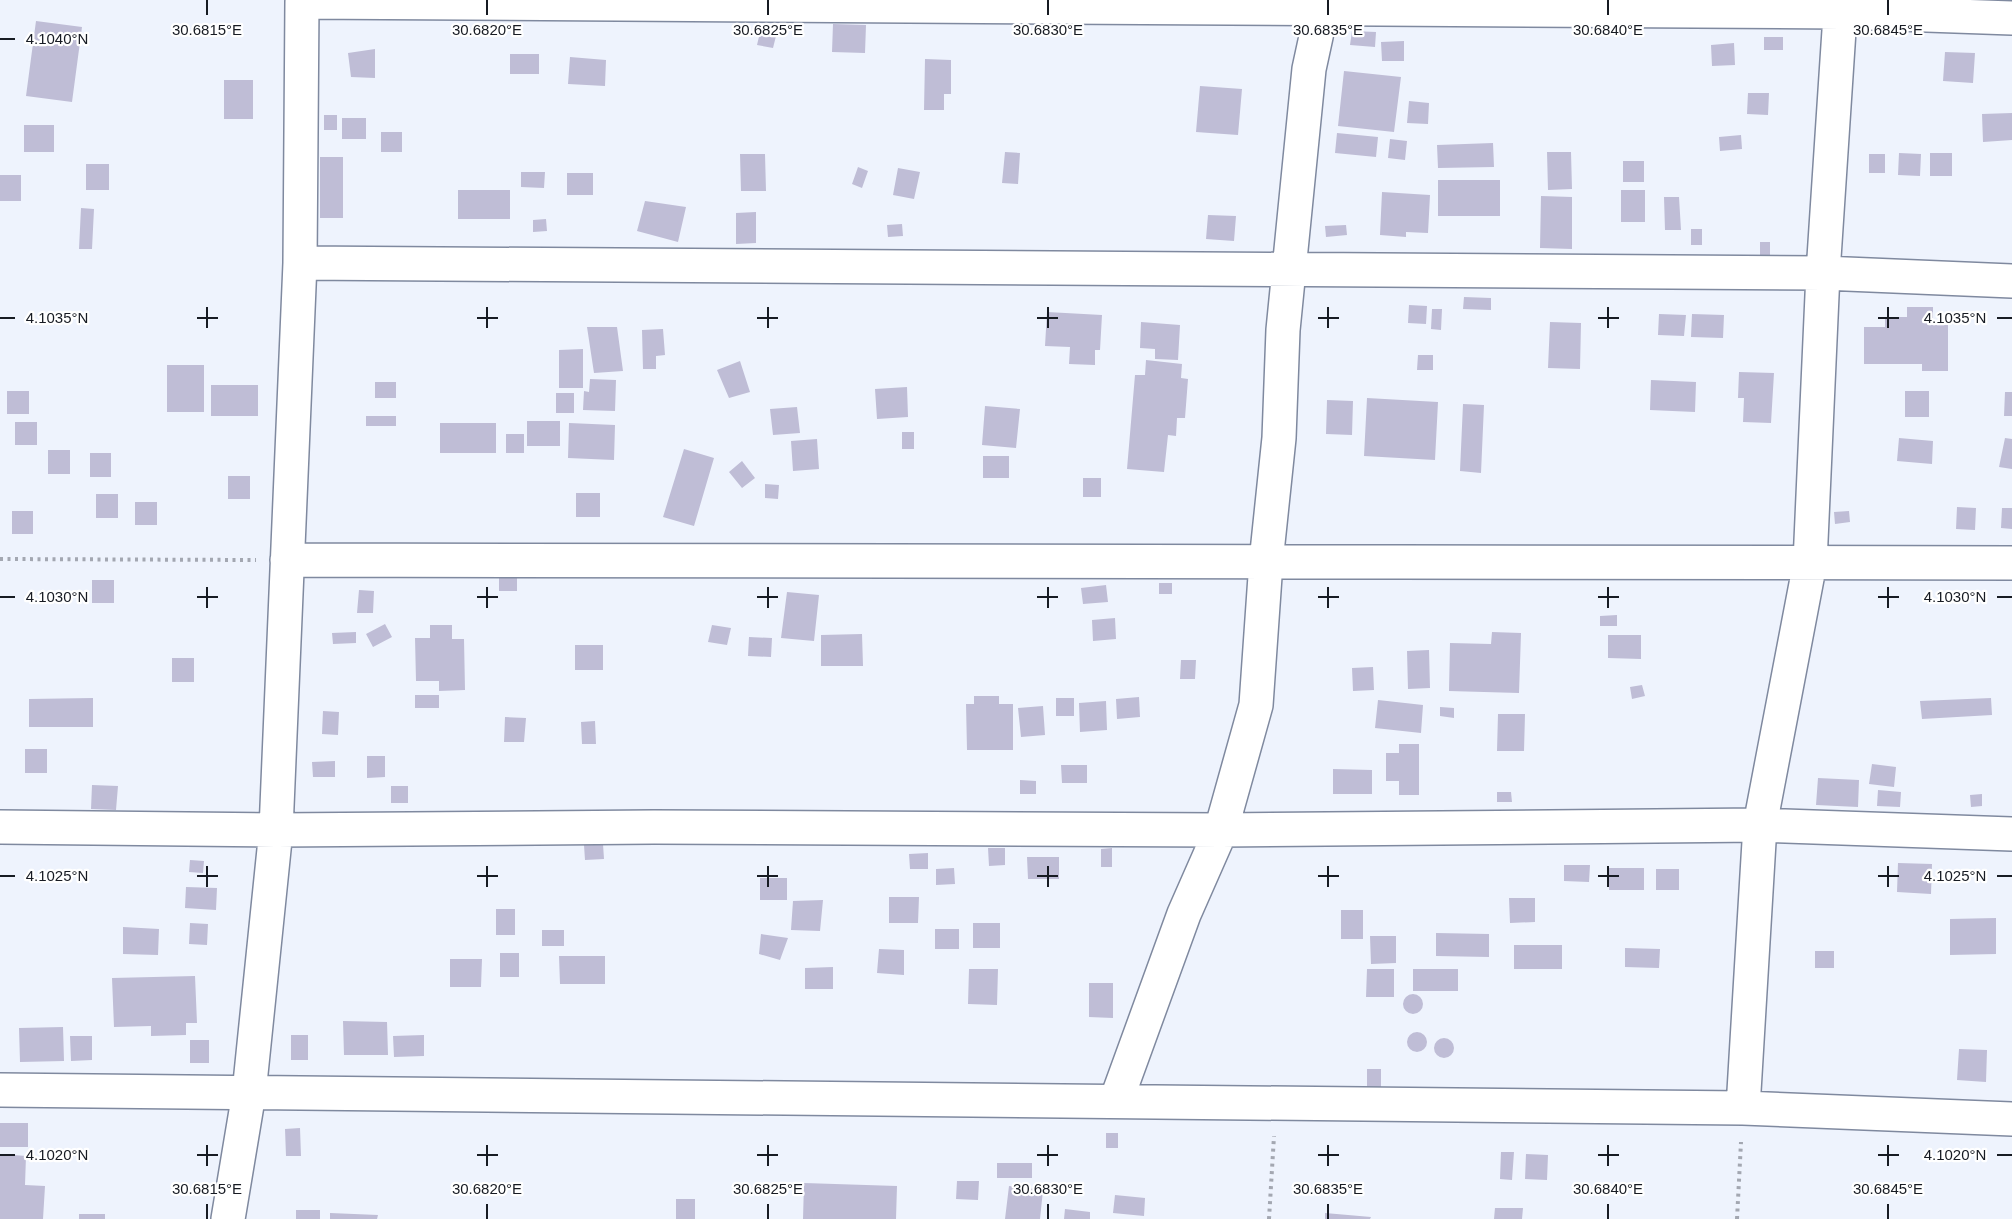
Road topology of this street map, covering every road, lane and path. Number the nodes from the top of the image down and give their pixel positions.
1 (1325, 4) edge
2 (1841, 6) edge
3 (2012, 18) edge
4 (300, 263) junction
5 (1289, 270) junction
6 (1823, 273) junction
7 (2012, 281) edge
8 (0, 559) edge
9 (287, 560) junction
10 (1266, 562) junction
11 (1810, 563) junction
12 (2012, 563) edge
13 (1760, 825) junction
14 (0, 827) edge
15 (276, 830) junction
16 (1221, 830) junction
17 (2012, 834) edge
18 (0, 1090) edge
19 (249, 1093) junction
20 (1116, 1101) junction
21 (1276, 1103) junction
22 (1743, 1108) junction
23 (2012, 1119) edge
24 (228, 1219) edge
25 (1269, 1219) edge
26 (1737, 1219) edge

1 - 2 street
1 - 4 street
1 - 5 street
2 - 3 street
2 - 6 street
4 - 5 street
4 - 9 street
5 - 6 street
5 - 10 street
6 - 7 street
6 - 11 street
8 - 9 path
9 - 10 street
9 - 15 street
10 - 11 street
10 - 16 street
11 - 12 street
11 - 13 street
13 - 16 street
13 - 17 street
13 - 22 street
14 - 15 street
15 - 16 street
15 - 19 street
16 - 20 street
18 - 19 street
19 - 20 street
19 - 24 street
20 - 21 street
21 - 22 street
21 - 25 path
22 - 23 street
22 - 26 path

